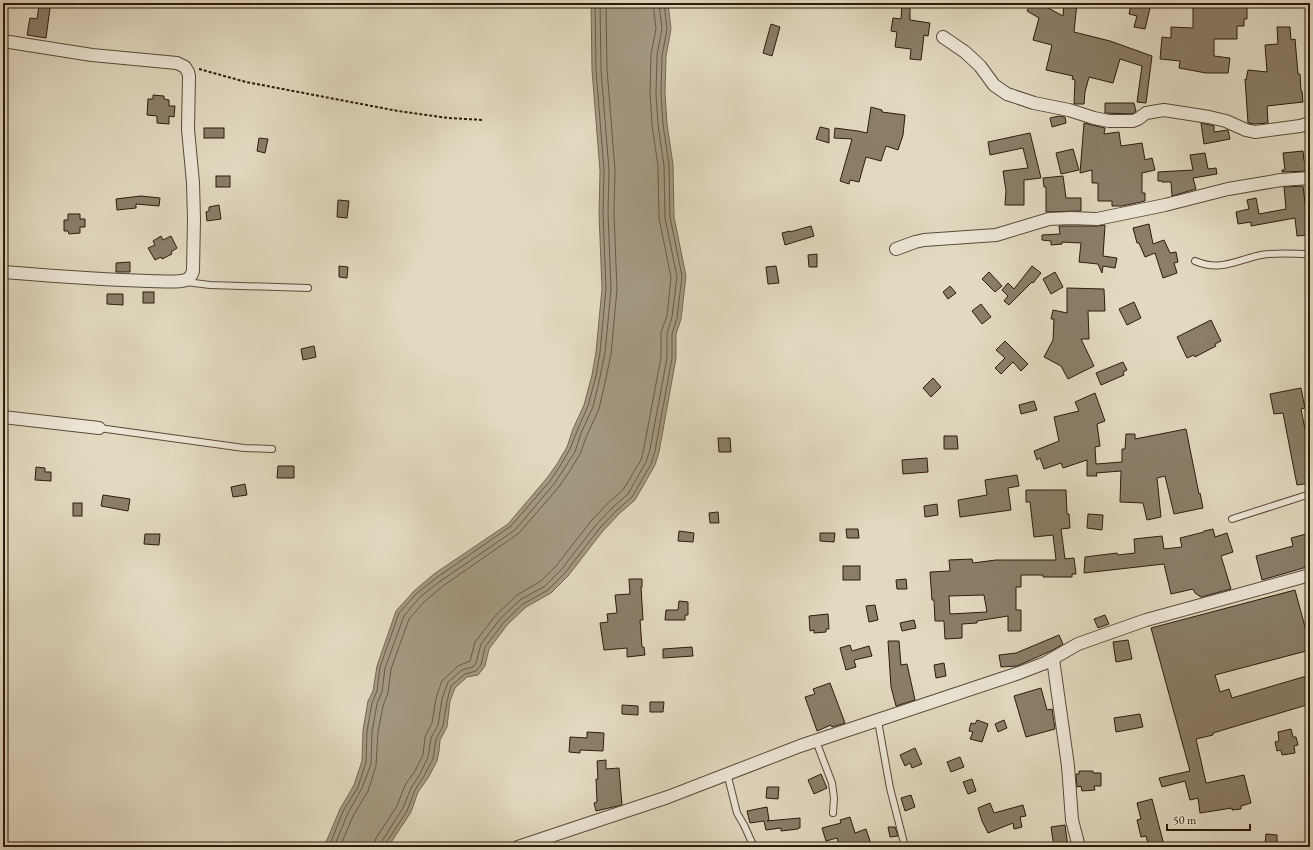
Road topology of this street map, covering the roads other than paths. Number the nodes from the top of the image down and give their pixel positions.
1 (943, 37) dead end
2 (3, 41) edge
3 (1310, 122) edge
4 (1310, 178) edge
5 (896, 249) dead end
6 (1310, 254) edge
7 (1195, 261) dead end
8 (3, 272) edge
9 (180, 281) junction
10 (308, 288) dead end
11 (3, 417) edge
12 (99, 428) joint
13 (272, 449) dead end
14 (1310, 494) edge
15 (1232, 519) dead end
16 (1310, 575) edge
17 (1053, 659) junction
18 (878, 721) junction
19 (816, 741) junction
20 (727, 773) junction
21 (833, 813) dead end
22 (518, 847) edge
23 (754, 847) edge
24 (905, 847) edge
25 (1079, 847) edge

1 - 3 street
2 - 9 street
4 - 5 street
6 - 7 lane
8 - 9 street
9 - 10 lane
11 - 12 street
12 - 13 lane
14 - 15 lane
16 - 17 street
17 - 18 street
17 - 25 street
18 - 19 street
18 - 24 lane
19 - 20 street
19 - 21 lane
20 - 22 street
20 - 23 lane

